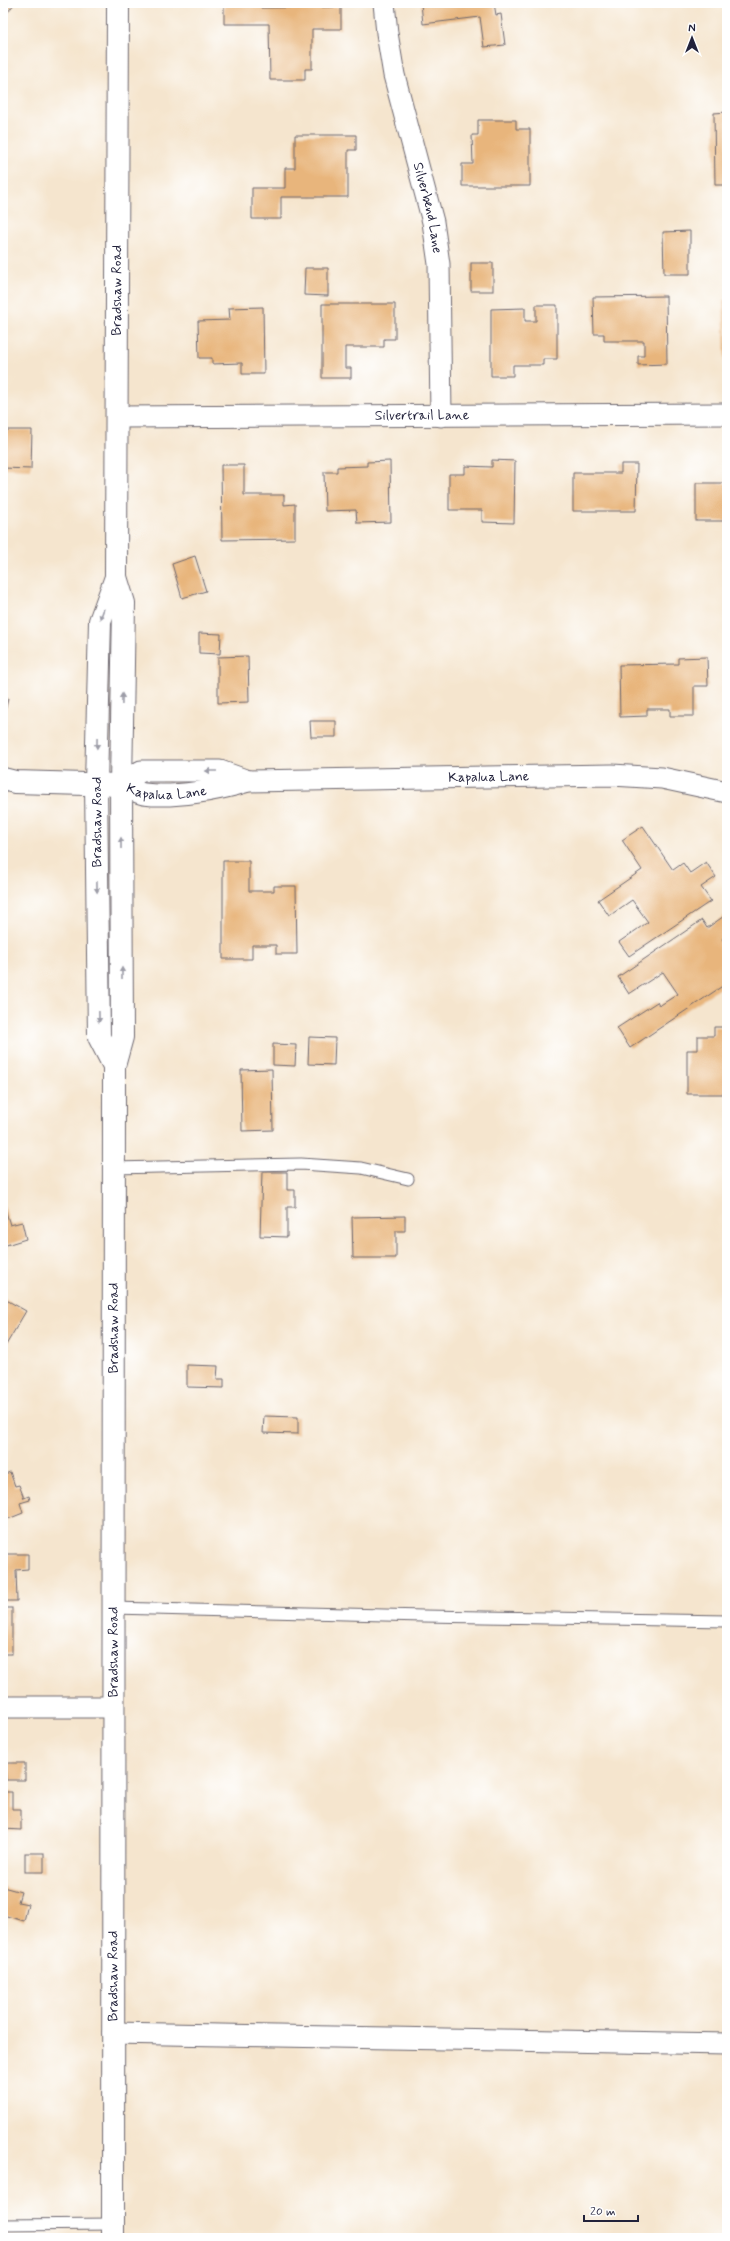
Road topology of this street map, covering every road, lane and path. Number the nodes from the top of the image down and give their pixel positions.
1 (118, 3) edge
2 (384, 3) edge
3 (727, 414) edge
4 (441, 416) junction
5 (117, 417) junction
6 (116, 577) junction
7 (3, 779) edge
8 (96, 784) junction
9 (121, 784) junction
10 (727, 792) edge
11 (114, 1066) junction
12 (114, 1168) junction
13 (408, 1179) dead end
14 (113, 1608) junction
15 (727, 1621) edge
16 (3, 1707) edge
17 (113, 1707) junction
18 (113, 2033) junction
19 (727, 2044) edge
20 (3, 2224) edge
21 (113, 2231) edge

1 - 5 main road, Bradshaw Road
2 - 4 street, Silverbend Lane
3 - 4 street, Silvertrail Lane
4 - 5 street, Silvertrail Lane
5 - 6 main road, Bradshaw Road
6 -> 8 main road, Bradshaw Road
9 -> 6 main road, Bradshaw Road
7 - 8 main road
8 - 9 main road
8 -> 11 main road, Bradshaw Road
9 - 10 street, Kapalua Lane
11 -> 9 main road, Bradshaw Road
11 - 12 main road, Bradshaw Road
12 - 13 lane
12 - 14 main road, Bradshaw Road
14 - 15 lane
14 - 17 main road, Bradshaw Road
16 - 17 street
17 - 18 main road, Bradshaw Road
18 - 19 street
18 - 21 main road, Bradshaw Road
20 - 21 lane

